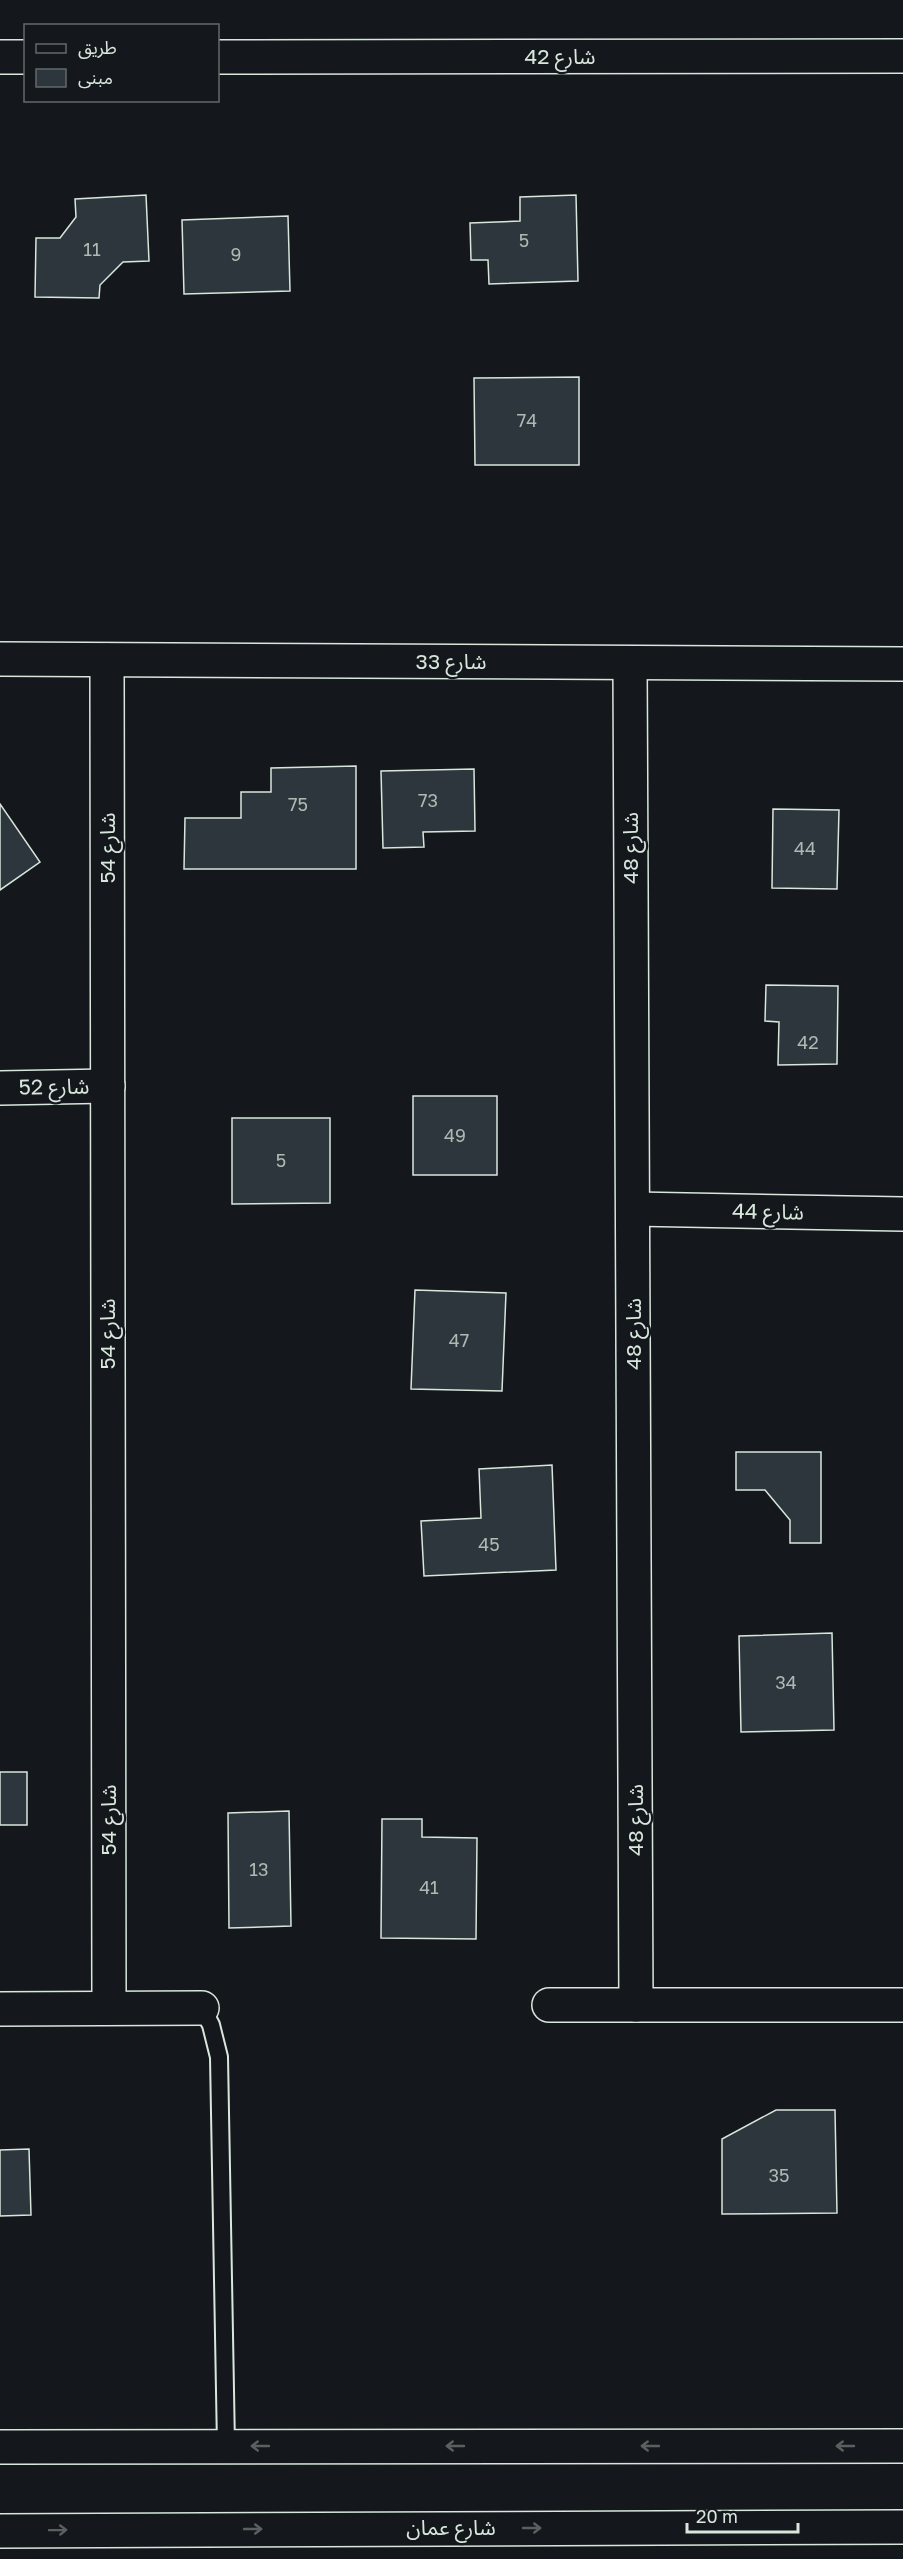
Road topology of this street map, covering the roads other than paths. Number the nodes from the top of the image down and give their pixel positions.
1 (903, 56) edge
2 (0, 57) edge
3 (24, 57) edge
4 (219, 57) edge
5 (0, 658) edge
6 (107, 660) junction
7 (630, 663) junction
8 (903, 664) edge
9 (108, 1086) junction
10 (0, 1088) edge
11 (634, 1209) junction
12 (903, 1214) edge
13 (549, 2005) dead end
14 (636, 2005) junction
15 (903, 2005) edge
16 (109, 2008) junction
17 (202, 2008) joint
18 (0, 2009) edge
19 (0, 2446) edge
20 (226, 2446) junction
21 (903, 2446) edge
22 (903, 2528) edge
23 (0, 2531) edge

1 - 4 street, شارع 42
2 - 3 street
5 - 6 street, شارع 33
6 - 7 street, شارع 33
6 - 9 street, شارع 54
7 - 8 street, شارع 33
7 - 11 street, شارع 48
9 - 10 street, شارع 52
9 - 16 street, شارع 54
11 - 12 street, شارع 44
11 - 14 street, شارع 48
13 - 14 street
14 - 15 street
16 - 17 street
16 - 18 street
17 - 20 lane
19 - 20 street
21 -> 20 street
23 -> 22 street, شارع عمان

